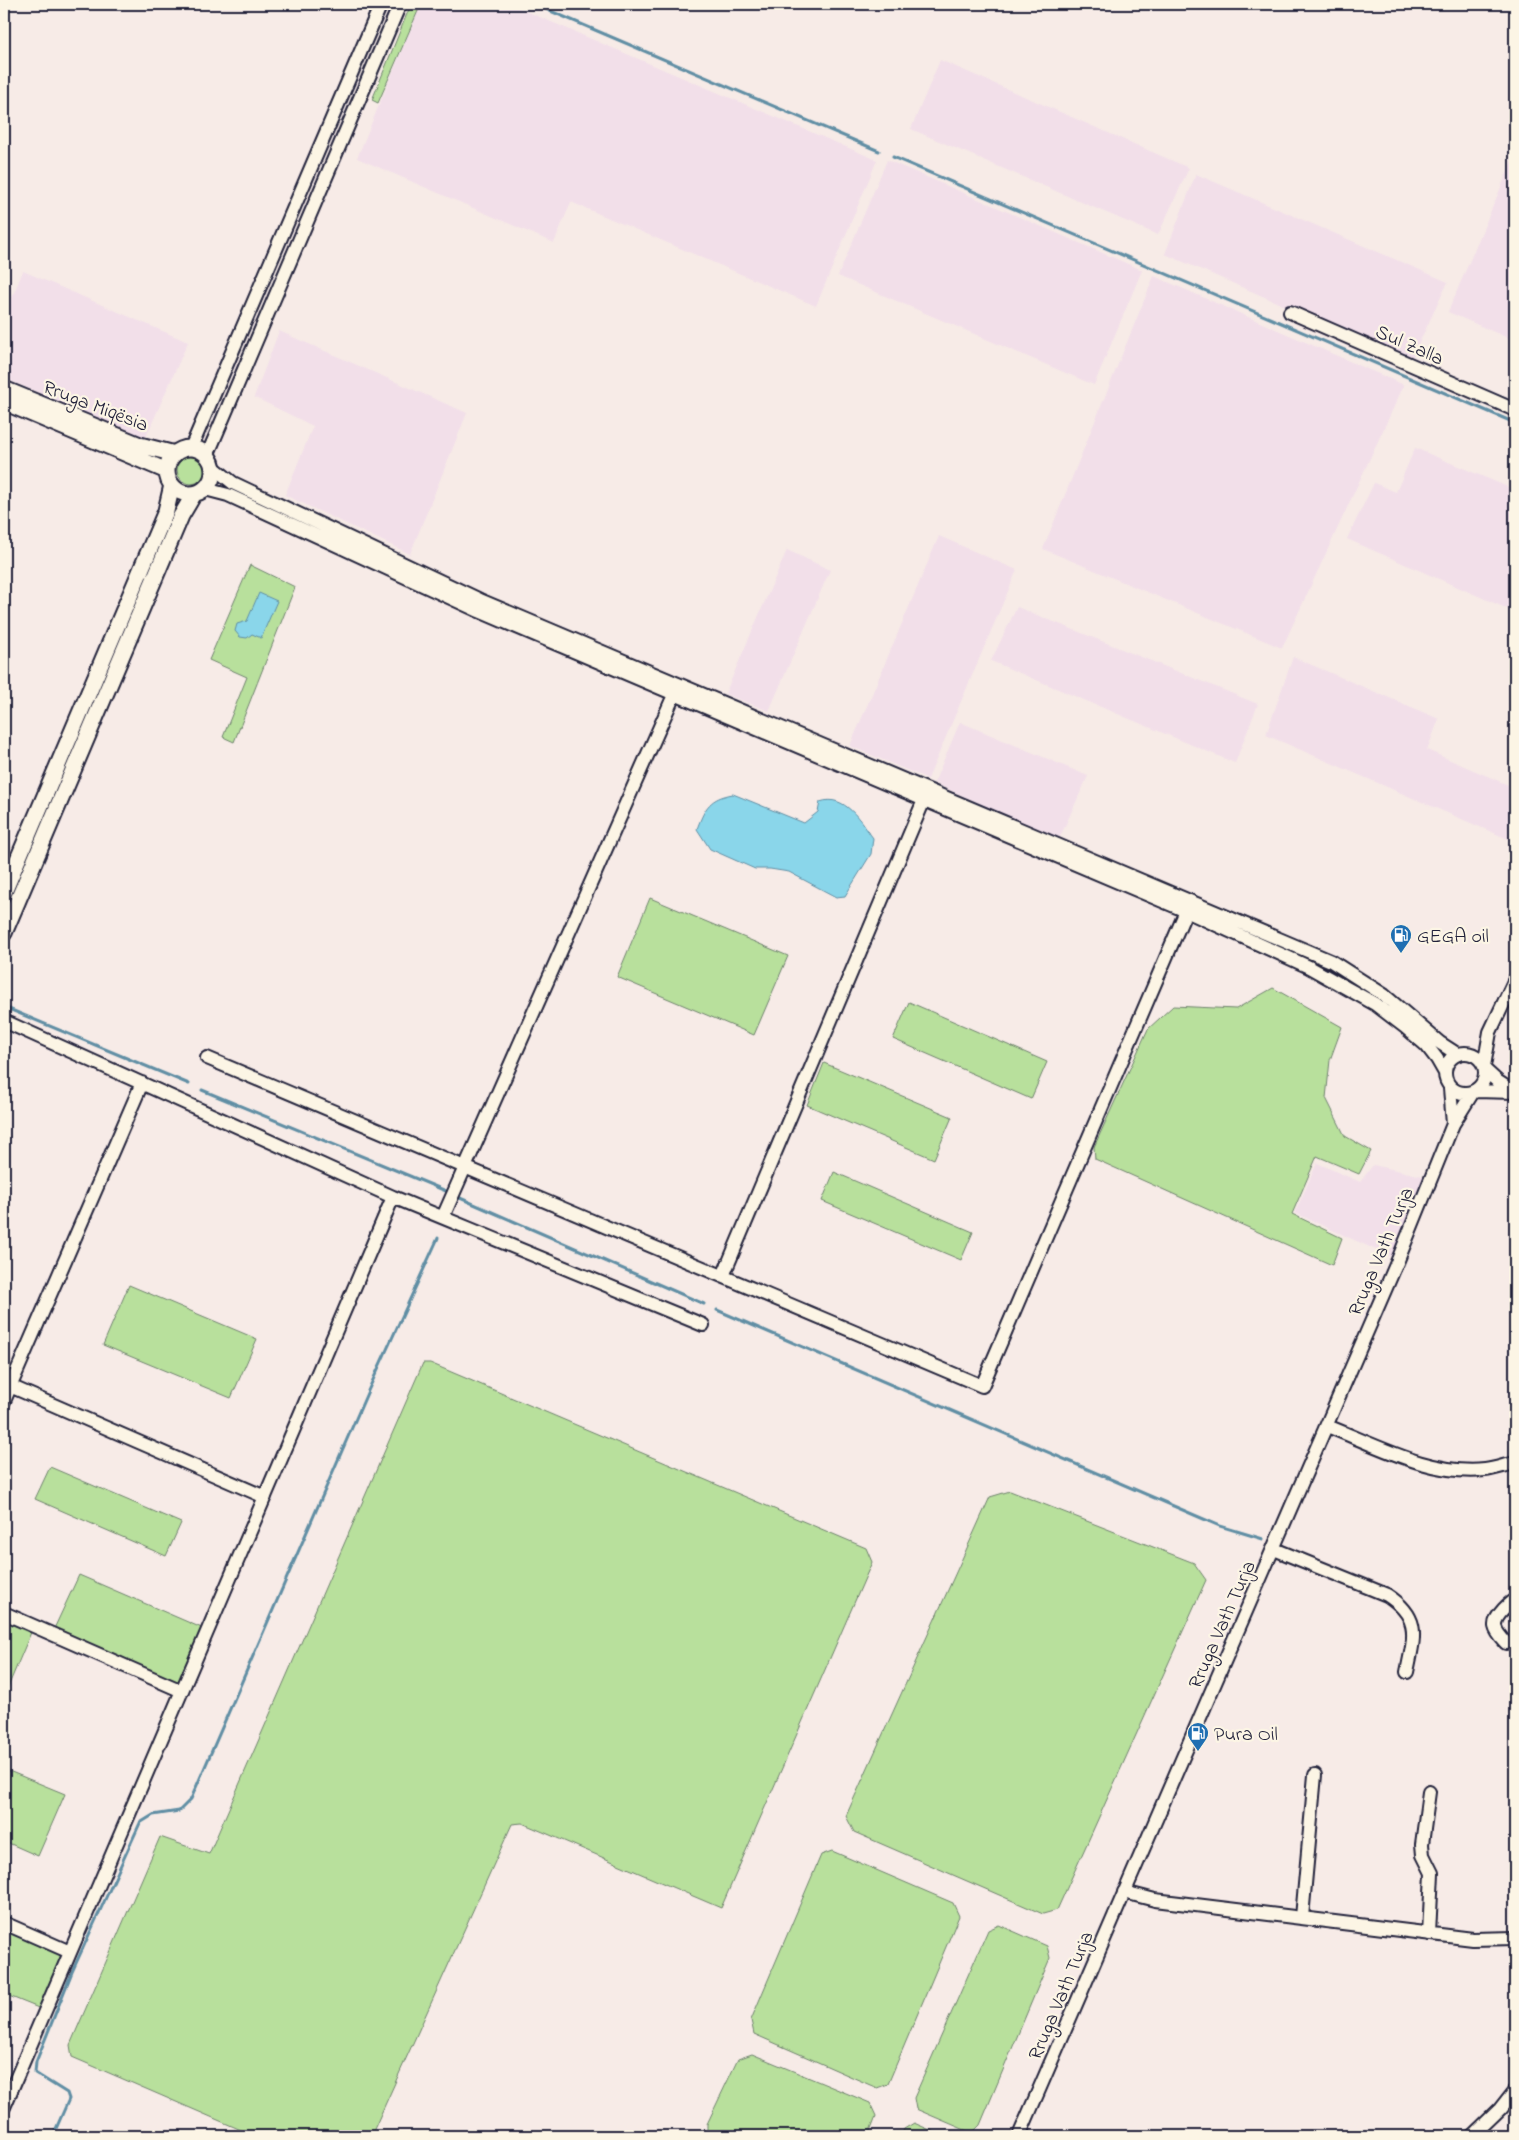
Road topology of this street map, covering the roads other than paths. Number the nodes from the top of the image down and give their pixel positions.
1 (381, 4) edge
2 (400, 4) edge
3 (1290, 312) dead end
4 (4, 389) edge
5 (4, 402) edge
6 (1515, 410) edge
7 (191, 448) junction
8 (175, 454) junction
9 (210, 462) junction
10 (169, 478) junction
11 (199, 492) junction
12 (674, 694) junction
13 (924, 800) junction
14 (4, 892) edge
15 (1186, 911) junction
16 (4, 933) edge
17 (1515, 979) edge
18 (4, 1021) edge
19 (1490, 1032) junction
20 (1461, 1053) junction
21 (207, 1058) dead end
22 (1485, 1068) junction
23 (1444, 1073) junction
24 (142, 1082) junction
25 (1450, 1088) junction
26 (1475, 1092) junction
27 (1515, 1092) edge
28 (1453, 1124) junction
29 (464, 1169) junction
30 (393, 1197) junction
31 (443, 1217) junction
32 (723, 1276) junction
33 (703, 1325) dead end
34 (10, 1386) junction
35 (4, 1401) edge
36 (1327, 1426) junction
37 (1515, 1463) edge
38 (265, 1497) junction
39 (1274, 1549) junction
40 (1515, 1600) edge
41 (4, 1613) edge
42 (1506, 1643) dead end
43 (1407, 1672) dead end
44 (182, 1691) junction
45 (1315, 1775) dead end
46 (1429, 1792) dead end
47 (1124, 1892) junction
48 (1302, 1916) junction
49 (4, 1923) edge
50 (1429, 1934) junction
51 (1515, 1938) edge
52 (70, 1952) junction
53 (1515, 2090) edge
54 (4, 2107) edge
55 (1019, 2136) edge
56 (1472, 2136) edge

1 - 7 street
2 - 9 street
3 - 6 street, Sul Zalla
4 - 8 main road, Rruga Miqësia
5 - 10 main road, Rruga Miqësia
7 - 8 main road
7 - 9 main road
8 - 10 main road
9 - 11 main road
9 - 20 street
10 - 11 main road
10 - 14 main road
11 - 12 street
11 - 16 main road
12 - 13 street
12 - 29 street
13 - 15 street
13 - 32 street
15 - 23 street
15 - 32 street
17 - 19 street, Rruga Vath Turja
18 - 24 street
19 - 20 street, Rruga Vath Turja
19 - 22 street, Rruga Vath Turja
20 - 22 street
20 - 23 street, Rruga Vath Turja
21 - 29 street
22 - 26 street, Rruga Vath Turja
22 - 27 street
23 - 25 street, Rruga Vath Turja
24 - 30 street
24 - 34 street
25 - 26 street
25 - 28 street, Rruga Vath Turja
26 - 27 street
26 - 28 street, Rruga Vath Turja
28 - 36 street, Rruga Vath Turja
29 - 31 street
29 - 32 street
30 - 31 street
30 - 38 street
31 - 33 street
34 - 35 street
34 - 38 street
36 - 37 street
36 - 39 street, Rruga Vath Turja
38 - 44 street
39 - 43 street
39 - 47 street, Rruga Vath Turja
40 - 42 street
41 - 44 street
44 - 52 street
45 - 48 street
46 - 50 street
47 - 48 street
47 - 55 street, Rruga Vath Turja
48 - 50 street
49 - 52 street
50 - 51 street
52 - 54 street
53 - 56 street

